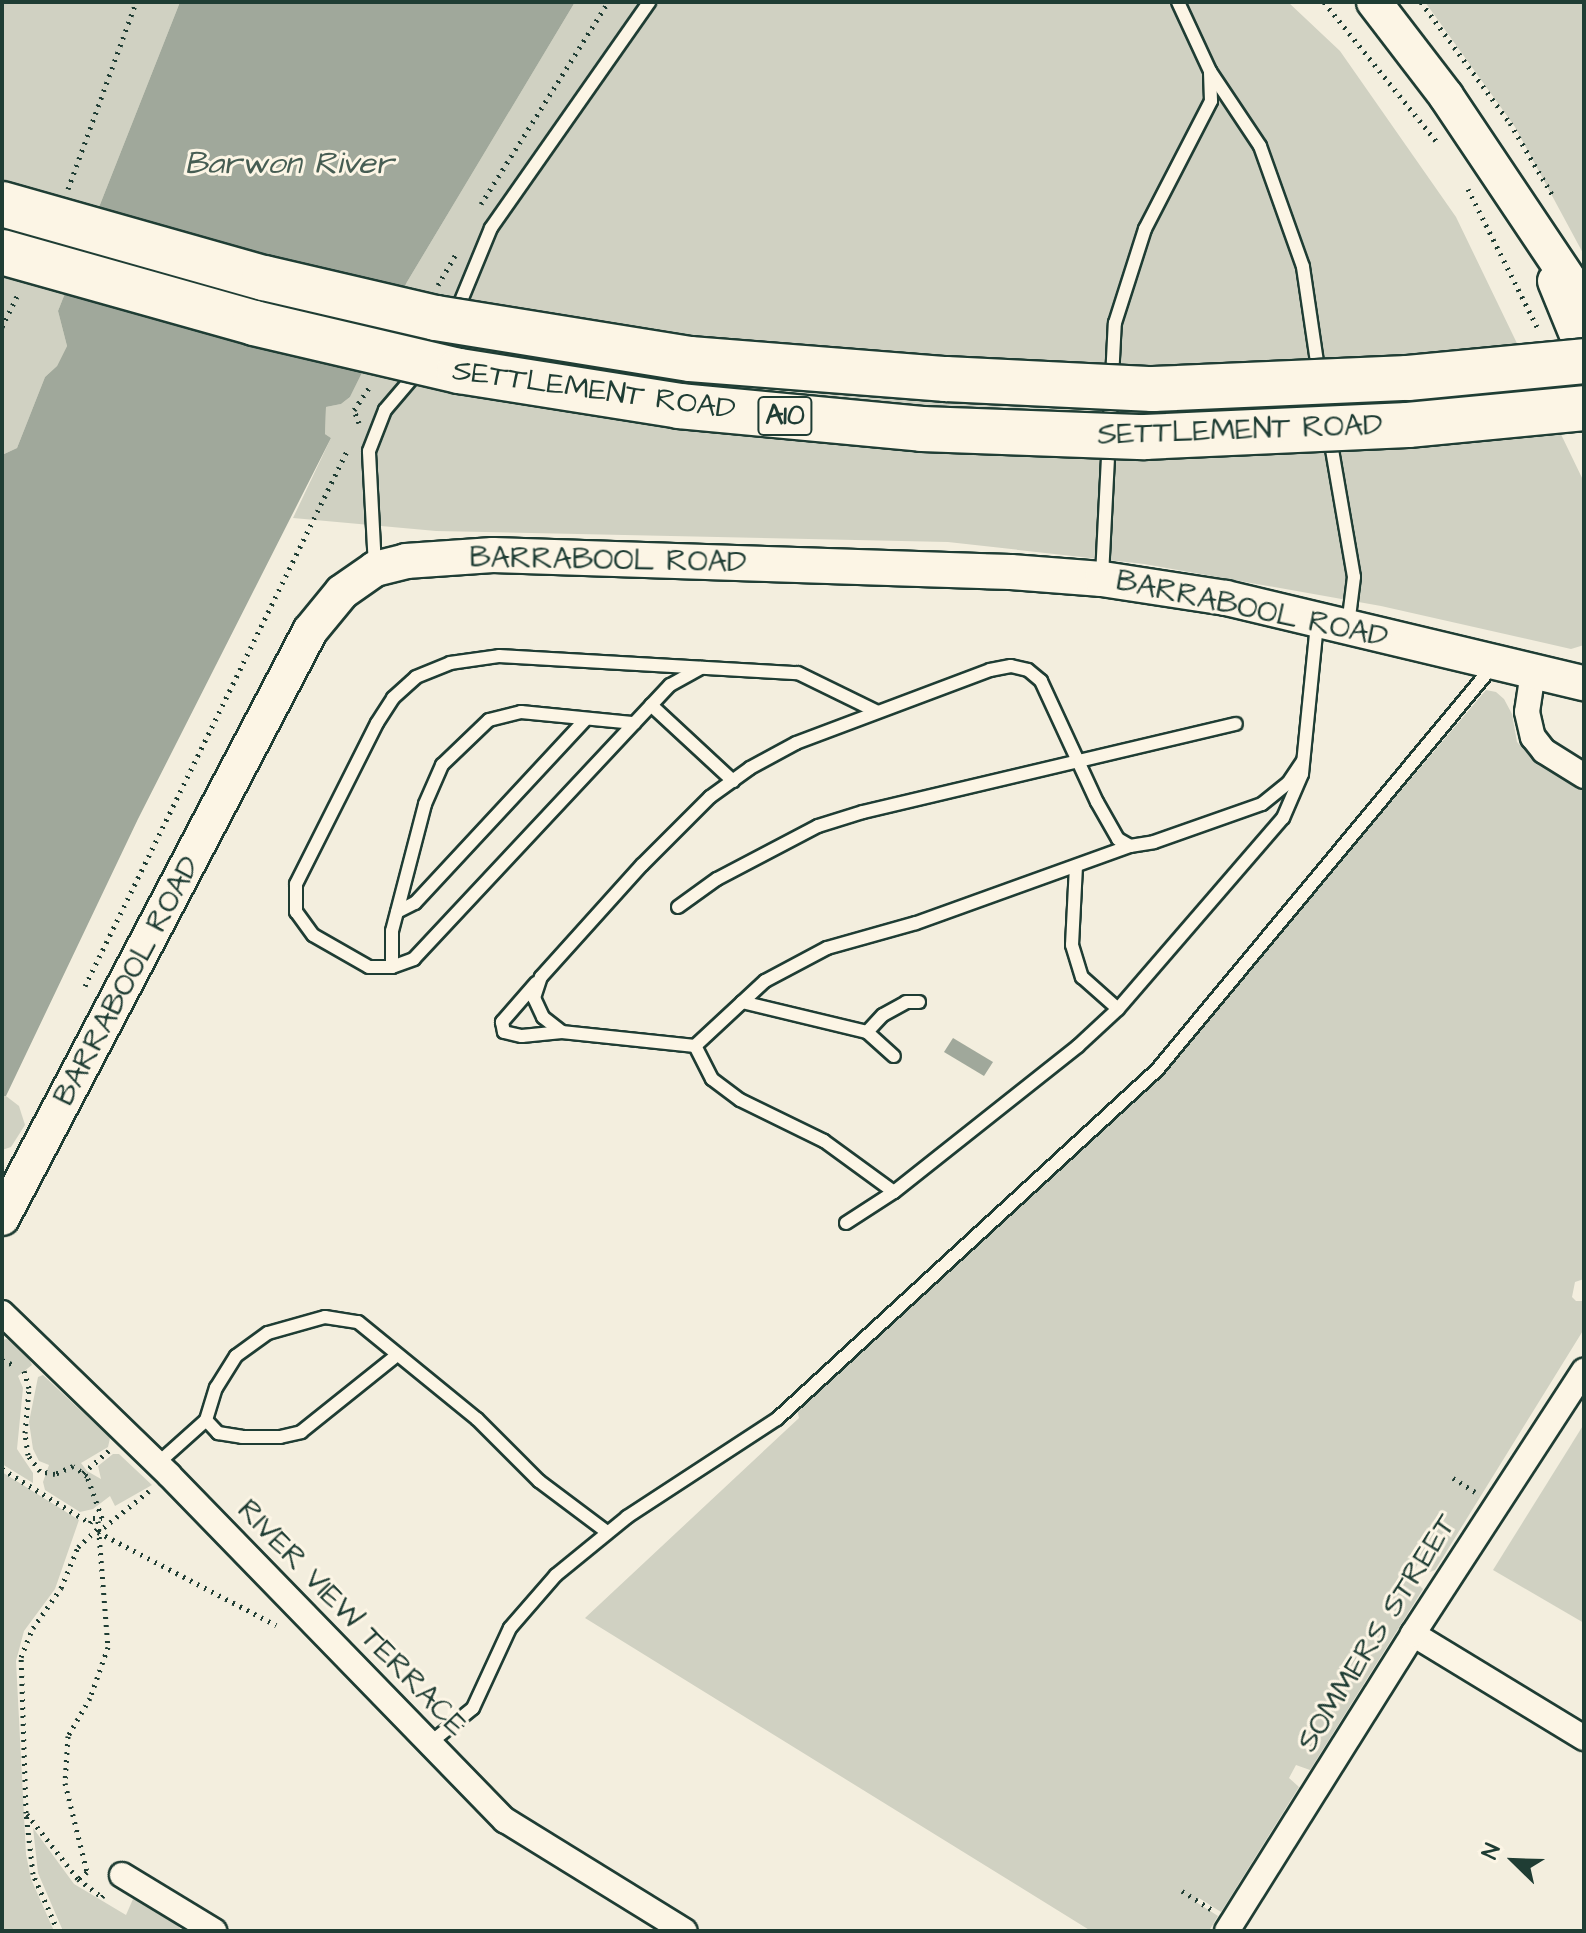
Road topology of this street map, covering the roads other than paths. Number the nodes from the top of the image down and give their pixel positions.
1 (649, 2) edge
2 (1178, 2) edge
3 (1374, 2) edge
4 (1210, 71) junction
5 (2, 204) edge
6 (1532, 225) junction
7 (11, 271) edge
8 (1584, 302) edge
9 (1584, 352) edge
10 (1584, 361) edge
11 (1322, 391) dead end
12 (1584, 408) edge
13 (1327, 420) dead end
14 (375, 569) junction
15 (1102, 579) junction
16 (1332, 623) junction
17 (1495, 663) junction
18 (701, 668) junction
19 (1533, 672) junction
20 (1584, 683) edge
21 (651, 705) junction
22 (876, 711) junction
23 (586, 719) junction
24 (634, 723) junction
25 (1236, 724) dead end
26 (1303, 761) junction
27 (1078, 762) junction
28 (1584, 776) edge
29 (733, 781) junction
30 (1130, 846) junction
31 (1076, 866) junction
32 (678, 907) dead end
33 (397, 912) junction
34 (392, 967) junction
35 (541, 977) junction
36 (742, 1002) junction
37 (919, 1002) dead end
38 (1118, 1009) junction
39 (562, 1032) junction
40 (867, 1032) junction
41 (695, 1046) junction
42 (894, 1056) dead end
43 (894, 1192) junction
44 (2, 1218) edge
45 (846, 1223) dead end
46 (2, 1313) edge
47 (397, 1355) junction
48 (1584, 1371) edge
49 (206, 1420) junction
50 (163, 1469) junction
51 (607, 1532) junction
52 (1413, 1634) junction
53 (1584, 1738) edge
54 (430, 1743) junction
55 (122, 1875) road end
56 (1230, 1927) edge
57 (214, 1931) edge
58 (685, 1931) edge

1 - 14 lane
2 - 4 lane
3 - 6 street
4 - 11 lane
4 - 15 lane
5 - 10 highway, SETTLEMENT ROAD / A10, bridge
6 - 8 street
6 - 9 street
7 - 12 highway, SETTLEMENT ROAD / A10, bridge
13 - 16 lane
14 - 15 street, BARRABOOL ROAD
14 - 44 street, BARRABOOL ROAD
15 - 16 street, BARRABOOL ROAD
16 - 17 street, BARRABOOL ROAD
16 - 26 lane
17 - 19 street, BARRABOOL ROAD
17 - 51 lane
18 - 21 lane
18 - 22 lane
18 - 34 lane
19 - 20 street, BARRABOOL ROAD
19 - 28 street
21 - 24 lane
21 - 29 lane
22 - 27 lane
22 - 29 lane
23 - 24 lane
23 - 33 lane
23 - 33 lane
24 - 34 lane
25 - 27 lane
26 - 30 lane
26 - 38 lane
27 - 30 lane
27 - 32 lane
29 - 35 lane
30 - 31 lane
31 - 36 lane
31 - 38 lane
33 - 34 lane
35 - 39 lane
35 - 39 lane
36 - 40 lane
36 - 41 lane
37 - 40 lane
38 - 43 lane
39 - 41 lane
40 - 42 lane
41 - 43 lane
43 - 45 lane
46 - 50 street, RIVER VIEW TERRACE
47 - 49 lane
47 - 49 lane
47 - 51 lane
48 - 52 street, SOMMERS STREET
49 - 50 lane
50 - 54 street, RIVER VIEW TERRACE
51 - 54 lane
52 - 53 street
52 - 56 street, SOMMERS STREET
54 - 58 street, RIVER VIEW TERRACE
55 - 57 street

